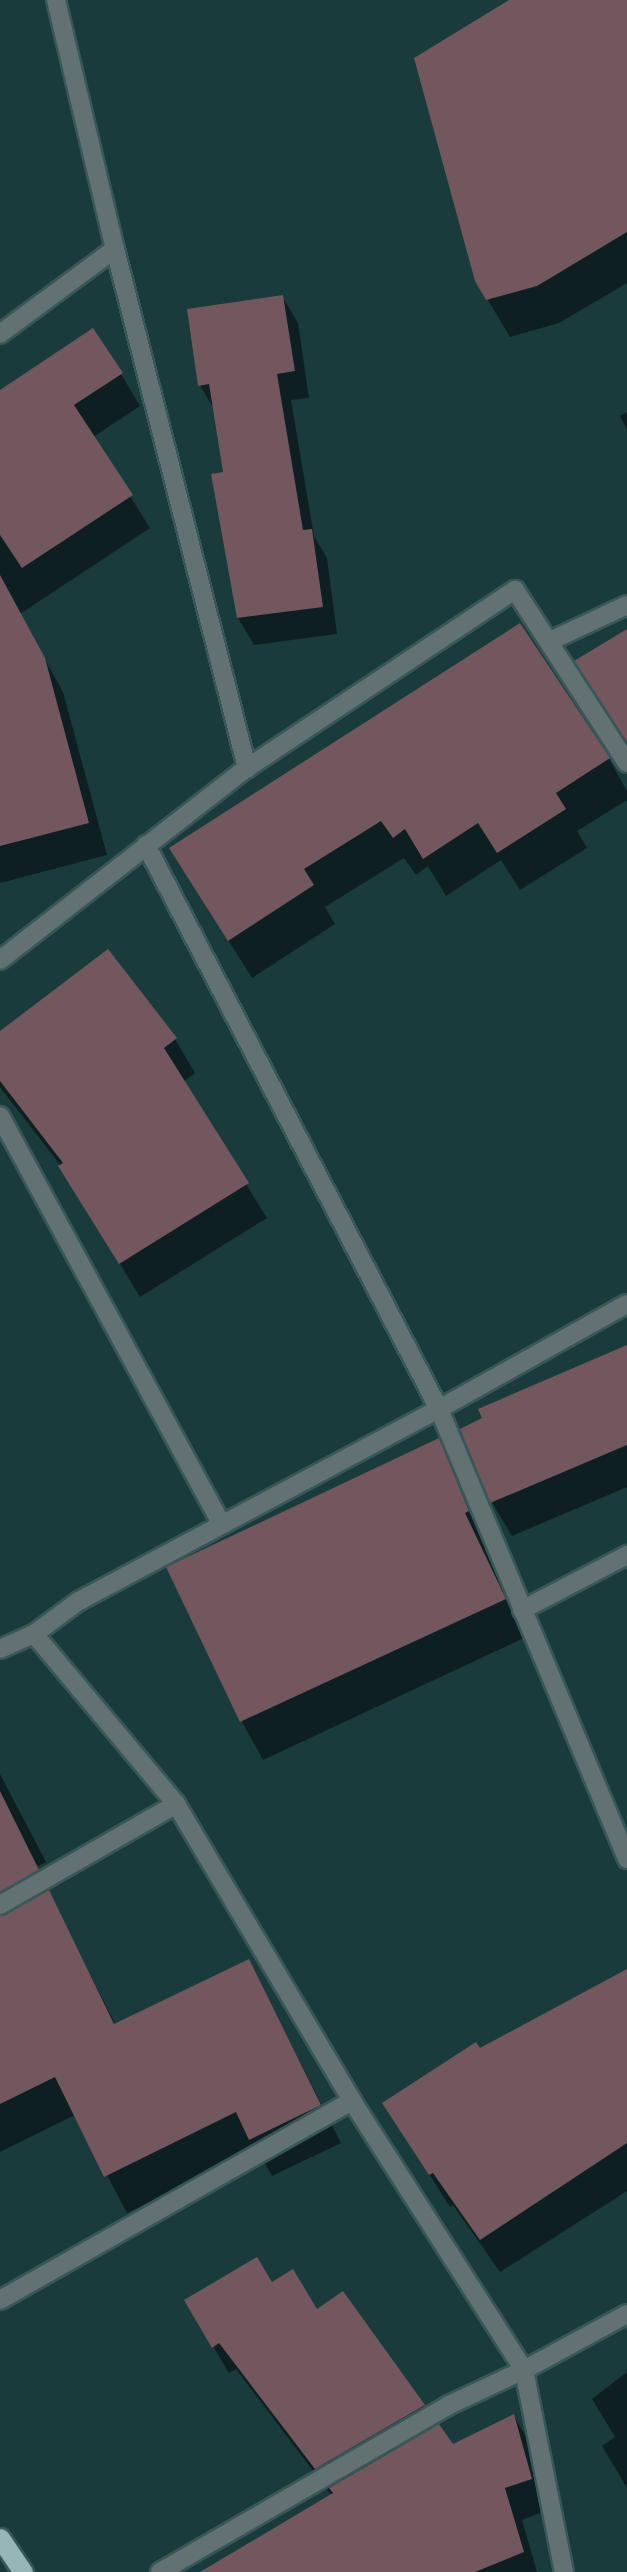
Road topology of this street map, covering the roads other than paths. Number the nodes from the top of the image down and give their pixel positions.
1 (56, 0) edge
2 (115, 249) junction
3 (0, 334) edge
4 (627, 605) edge
5 (550, 641) junction
6 (627, 763) edge
7 (247, 768) junction
8 (146, 845) junction
9 (0, 960) edge
10 (0, 1116) edge
11 (627, 1304) edge
12 (439, 1409) junction
13 (221, 1523) junction
14 (627, 1555) edge
15 (522, 1610) junction
16 (34, 1634) junction
17 (0, 1649) edge
18 (176, 1804) junction
19 (627, 1858) edge
20 (0, 1905) edge
21 (352, 2101) junction
22 (0, 2300) edge
23 (627, 2314) edge
24 (524, 2370) junction
25 (0, 2538) edge
26 (23, 2572) edge
27 (160, 2572) edge
28 (564, 2572) edge

1 - 2 lane
2 - 3 lane
2 - 7 lane
4 - 5 lane
5 - 6 lane
5 - 7 lane
7 - 8 lane
8 - 9 lane
8 - 12 lane
10 - 13 lane
11 - 12 lane
12 - 13 lane
12 - 15 lane
13 - 16 lane
14 - 15 lane
15 - 19 lane
16 - 17 lane
16 - 18 lane
18 - 20 lane
18 - 21 lane
21 - 22 lane
21 - 24 lane
23 - 24 lane
24 - 27 lane
24 - 28 lane
25 - 26 highway

